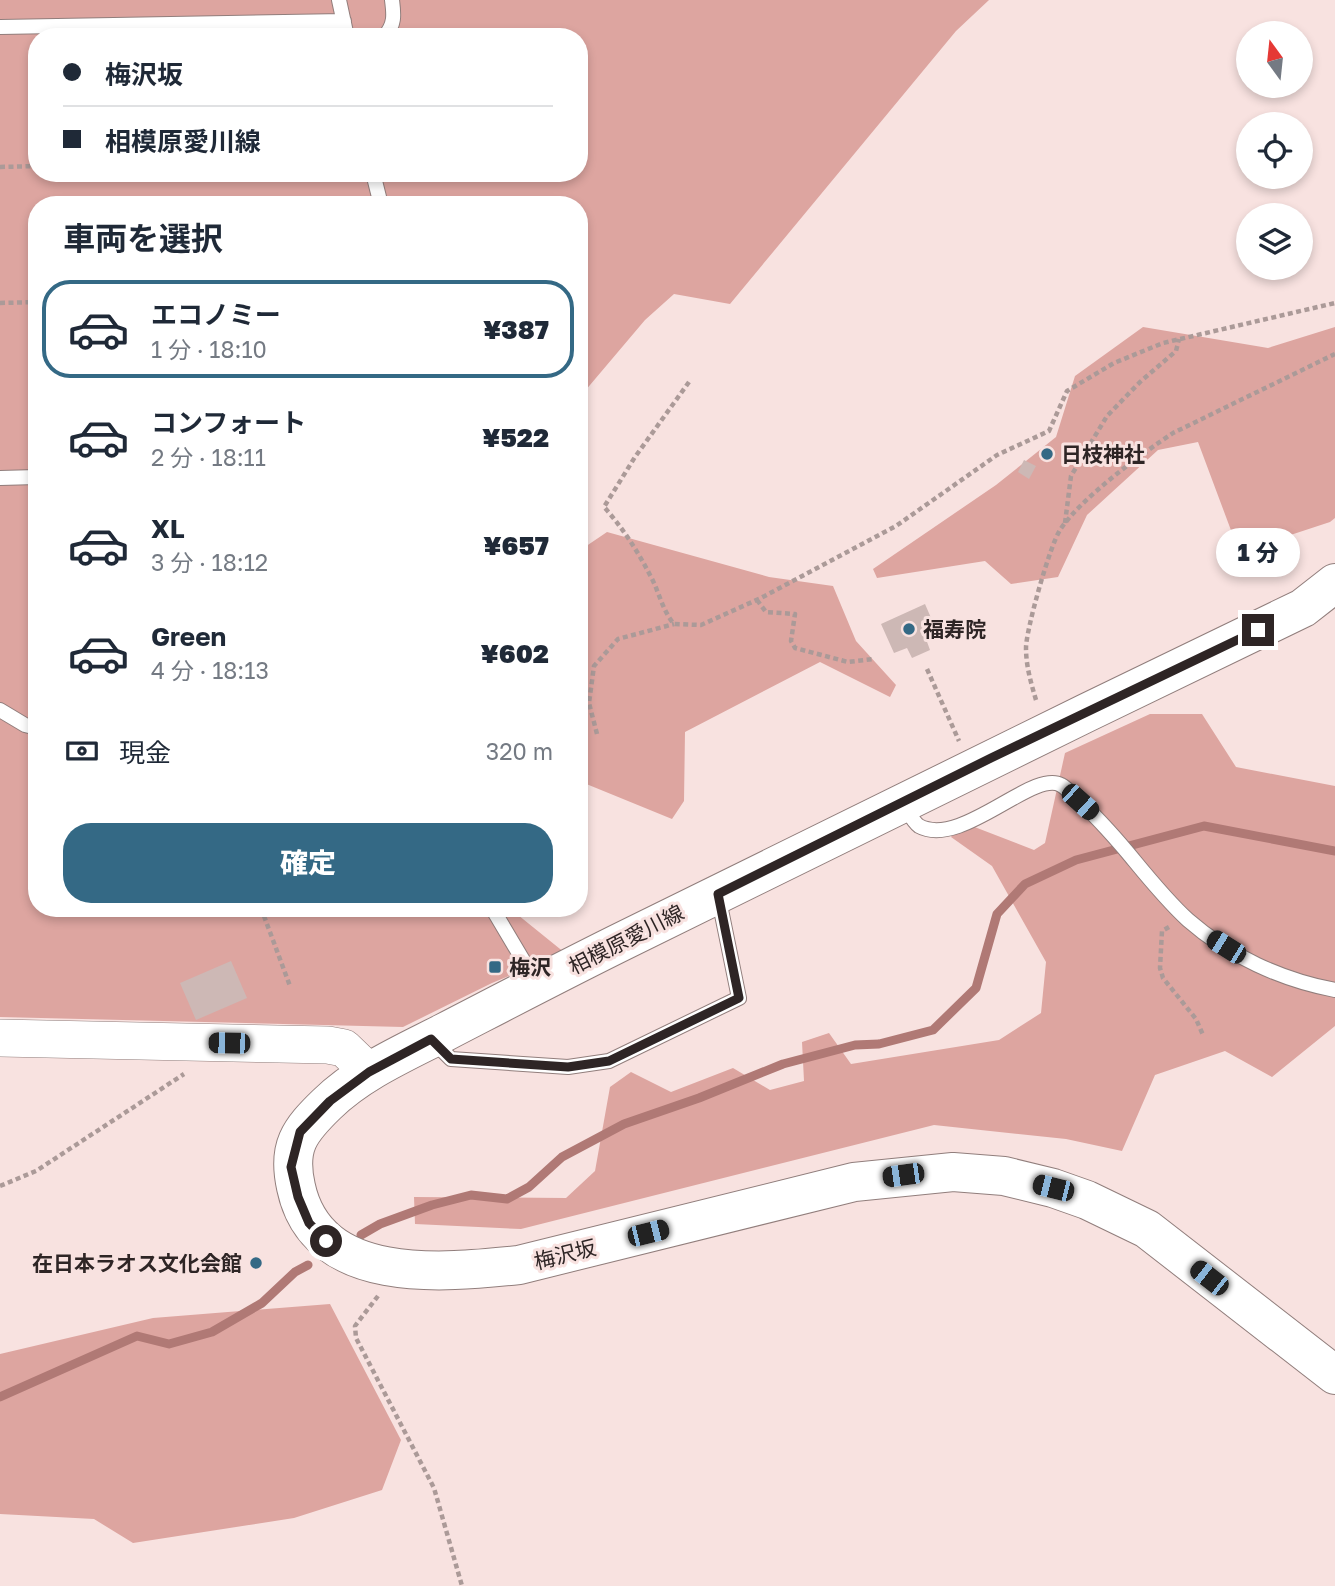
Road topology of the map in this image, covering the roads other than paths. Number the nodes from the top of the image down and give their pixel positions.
1 (340, 0) edge
2 (392, 0) edge
3 (344, 21) junction
4 (0, 27) edge
5 (345, 28) edge
6 (392, 28) edge
7 (28, 477) edge
8 (0, 478) edge
9 (1335, 583) edge
10 (0, 710) edge
11 (28, 726) edge
12 (902, 802) junction
13 (718, 894) junction
14 (497, 917) edge
15 (537, 984) junction
16 (1335, 990) edge
17 (0, 1038) edge
18 (431, 1039) junction
19 (369, 1072) junction
20 (1335, 1375) edge

1 - 3 lane
2 - 6 lane
3 - 4 lane
3 - 5 lane
7 - 8 lane
9 - 12 main road, 相模原愛川線
10 - 11 lane
12 - 13 main road, 相模原愛川線
12 - 16 lane
13 - 15 main road, 相模原愛川線
13 - 18 lane
14 - 15 lane
15 - 18 main road, 相模原愛川線
17 - 19 street
18 - 19 main road, 相模原愛川線
19 - 20 main road, 梅沢坂

